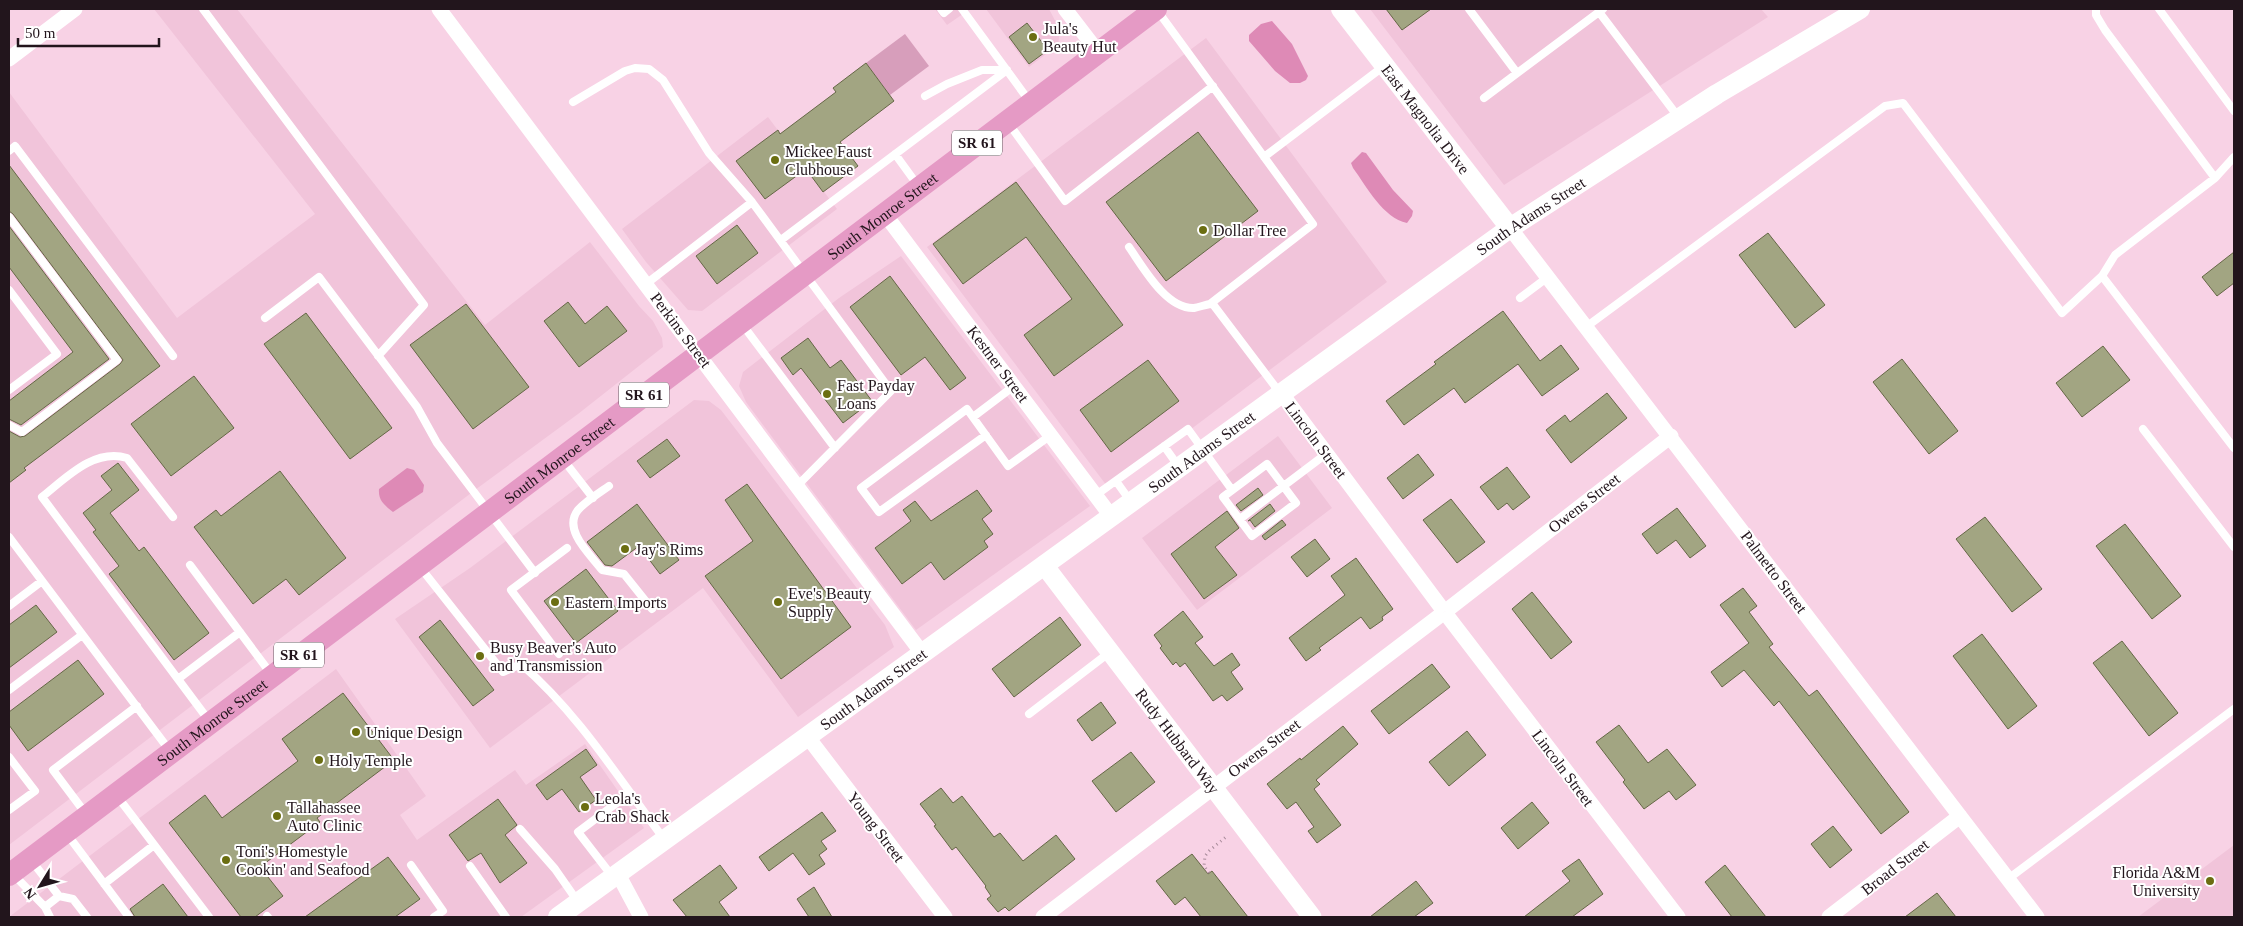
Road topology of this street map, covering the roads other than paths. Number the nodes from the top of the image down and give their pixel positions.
1 (75, 9) edge
2 (203, 9) edge
3 (439, 9) edge
4 (941, 9) edge
5 (950, 9) edge
6 (962, 9) edge
7 (1065, 9) edge
8 (1156, 9) edge
9 (1341, 9) edge
10 (1469, 9) edge
11 (1860, 9) edge
12 (2096, 9) edge
13 (2159, 9) edge
14 (1601, 10) edge
15 (1098, 52) junction
16 (9, 59) edge
17 (1385, 66) junction
18 (1007, 70) junction
19 (1518, 73) junction
20 (1213, 86) junction
21 (925, 96) dead end
22 (1484, 98) dead end
23 (573, 102) dead end
24 (1030, 103) junction
25 (2234, 111) edge
26 (1679, 119) junction
27 (1007, 121) junction
28 (9, 151) edge
29 (895, 154) junction
30 (1264, 157) junction
31 (2234, 157) edge
32 (2216, 178) junction
33 (919, 187) junction
34 (752, 202) junction
35 (884, 213) junction
36 (9, 217) edge
37 (1510, 228) junction
38 (781, 240) junction
39 (1129, 247) dead end
40 (805, 273) junction
41 (2102, 276) junction
42 (1548, 277) junction
43 (646, 284) junction
44 (9, 290) edge
45 (1520, 298) dead end
46 (1212, 303) junction
47 (266, 318) dead end
48 (740, 322) junction
49 (1586, 327) junction
50 (698, 353) junction
51 (173, 356) dead end
52 (378, 356) junction
53 (1014, 386) junction
54 (9, 390) edge
55 (1282, 394) junction
56 (973, 417) junction
57 (9, 425) edge
58 (2143, 429) dead end
59 (986, 435) junction
60 (1050, 435) junction
61 (1671, 436) junction
62 (1164, 446) junction
63 (835, 448) junction
64 (2234, 448) edge
65 (1204, 450) junction
66 (1326, 454) junction
67 (561, 457) junction
68 (1179, 467) junction
69 (1116, 481) junction
70 (609, 486) dead end
71 (797, 486) junction
72 (1284, 486) junction
73 (1232, 490) junction
74 (1096, 495) junction
75 (594, 498) junction
76 (1131, 502) junction
77 (490, 511) junction
78 (1111, 516) junction
79 (173, 517) dead end
80 (1240, 519) junction
81 (9, 537) edge
82 (2234, 547) edge
83 (567, 548) dead end
84 (190, 565) dead end
85 (418, 565) junction
86 (1044, 565) junction
87 (535, 572) junction
88 (42, 581) junction
89 (9, 606) edge
90 (652, 609) dead end
91 (1444, 612) junction
92 (240, 632) junction
93 (82, 635) junction
94 (1110, 652) junction
95 (922, 653) junction
96 (559, 654) dead end
97 (272, 676) junction
98 (178, 679) junction
99 (9, 690) edge
100 (137, 706) junction
101 (2234, 709) edge
102 (1029, 714) dead end
103 (210, 722) junction
104 (807, 736) junction
105 (171, 752) junction
106 (9, 757) edge
107 (1213, 787) junction
108 (630, 793) junction
109 (116, 794) junction
110 (9, 810) edge
111 (88, 815) junction
112 (1960, 816) junction
113 (520, 829) dead end
114 (65, 832) junction
115 (665, 840) junction
116 (154, 845) junction
117 (30, 859) junction
118 (411, 865) dead end
119 (470, 866) dead end
120 (10, 874) edge
121 (616, 876) junction
122 (2008, 879) junction
123 (104, 884) junction
124 (59, 896) junction
125 (578, 903) junction
126 (45, 907) junction
127 (50, 917) edge
128 (87, 917) edge
129 (129, 917) edge
130 (209, 917) edge
131 (434, 917) edge
132 (506, 917) edge
133 (558, 917) edge
134 (641, 917) edge
135 (945, 917) edge
136 (1043, 917) edge
137 (1312, 917) edge
138 (1678, 917) edge
139 (1829, 917) edge
140 (2037, 917) edge

1 - 16 street
2 - 52 lane
3 - 43 street, Perkins Street
4 - 5 lane
6 - 18 lane
7 - 15 street
8 - 15 main road, South Monroe Street / SR 61
8 - 20 lane
9 - 17 main road, East Magnolia Drive
10 - 19 lane
11 - 26 main road, South Adams Street
12 - 32 lane
13 - 25 lane
14 - 19 lane
14 - 26 lane
15 - 24 main road, South Monroe Street / SR 61
17 - 30 lane
17 - 37 main road, East Magnolia Drive
18 - 21 lane
18 - 24 lane
18 - 29 lane
19 - 22 lane
20 - 27 lane
20 - 30 lane
23 - 34 lane
24 - 27 main road, South Monroe Street / SR 61
26 - 37 main road, South Adams Street
27 - 33 main road, South Monroe Street / SR 61
28 - 51 lane
29 - 33 lane
29 - 38 lane
30 - 46 lane
31 - 32 lane
32 - 41 lane
33 - 35 main road, South Monroe Street / SR 61
34 - 38 lane
34 - 43 lane
35 - 40 main road, South Monroe Street / SR 61
35 - 53 street, Kestner Street
36 - 57 lane
37 - 42 street, Palmetto Street
37 - 55 main road, South Adams Street
38 - 40 lane
39 - 46 lane
40 - 48 main road, South Monroe Street / SR 61
40 - 63 lane
41 - 49 lane
41 - 64 lane
42 - 45 lane
42 - 49 street, Palmetto Street
43 - 50 street, Perkins Street
44 - 54 lane
46 - 55 lane
47 - 52 lane
48 - 50 main road, South Monroe Street / SR 61
48 - 63 lane
49 - 61 street, Palmetto Street
50 - 67 main road, South Monroe Street / SR 61
50 - 71 street, Perkins Street
52 - 77 lane
53 - 56 lane
53 - 60 street, Kestner Street
55 - 65 main road, South Adams Street
55 - 66 street, Lincoln Street
56 - 59 lane
56 - 59 lane
58 - 82 lane
59 - 60 lane
60 - 74 street, Kestner Street
61 - 91 street, Owens Street
61 - 112 street, Palmetto Street
62 - 65 lane
62 - 68 lane
62 - 69 lane
63 - 71 lane
65 - 68 main road, South Adams Street
65 - 73 lane
66 - 72 lane
66 - 91 street, Lincoln Street
67 - 75 lane
67 - 77 main road, South Monroe Street / SR 61
68 - 76 main road, South Adams Street
69 - 74 lane
69 - 76 lane
70 - 75 lane
71 - 95 street, Perkins Street
72 - 73 lane
72 - 80 lane
72 - 80 lane
73 - 80 lane
74 - 78 street, Kestner Street
75 - 90 lane
76 - 78 main road, South Adams Street
77 - 85 main road, South Monroe Street / SR 61
77 - 87 lane
78 - 86 main road, South Adams Street
79 - 98 lane
81 - 88 lane
83 - 87 lane
84 - 92 lane
85 - 97 main road, South Monroe Street / SR 61
85 - 108 lane
86 - 94 street, Rudy Hubbard Way
86 - 95 main road, South Adams Street
87 - 96 lane
88 - 89 lane
88 - 93 lane
91 - 107 street, Owens Street
91 - 138 street, Lincoln Street
92 - 97 lane
92 - 98 lane
93 - 99 lane
93 - 100 lane
94 - 102 lane
94 - 107 street, Rudy Hubbard Way
95 - 104 main road, South Adams Street
97 - 103 main road, South Monroe Street / SR 61
98 - 103 lane
100 - 105 lane
100 - 111 lane
101 - 122 lane
103 - 105 main road, South Monroe Street / SR 61
104 - 115 main road, South Adams Street
104 - 135 street, Young Street
105 - 109 main road, South Monroe Street / SR 61
106 - 110 lane
107 - 136 street, Owens Street
107 - 137 street, Rudy Hubbard Way
108 - 115 lane
108 - 121 lane
109 - 111 main road, South Monroe Street / SR 61
109 - 116 lane
111 - 114 main road, South Monroe Street / SR 61
112 - 122 street, Palmetto Street
112 - 139 street, Broad Street
113 - 125 lane
114 - 117 main road, South Monroe Street / SR 61
114 - 123 lane
115 - 121 main road, South Adams Street
116 - 123 lane
116 - 130 lane
117 - 120 main road, South Monroe Street / SR 61
117 - 124 lane
118 - 131 lane
119 - 132 lane
120 - 126 lane
121 - 125 main road, South Adams Street
121 - 134 street
122 - 140 street, Palmetto Street
123 - 129 lane
124 - 126 lane
124 - 128 lane
125 - 133 main road, South Adams Street
126 - 127 lane

